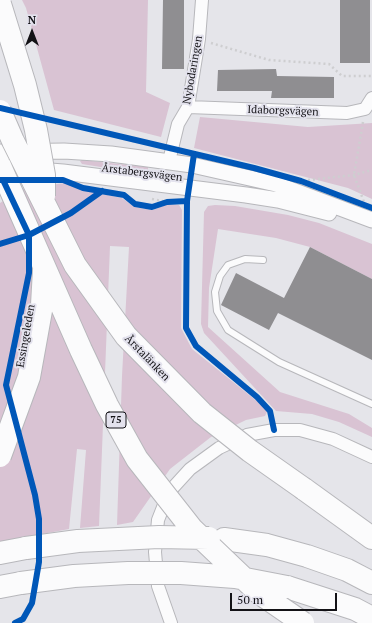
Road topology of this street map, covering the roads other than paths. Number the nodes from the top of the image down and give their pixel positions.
1 (202, 0) edge
2 (0, 4) edge
3 (372, 98) edge
4 (188, 107) junction
5 (0, 111) edge
6 (0, 152) edge
7 (170, 155) junction
8 (0, 166) edge
9 (164, 186) junction
10 (372, 220) edge
11 (372, 230) edge
12 (263, 260) dead end
13 (372, 404) edge
14 (0, 456) edge
15 (372, 457) edge
16 (372, 538) edge
17 (0, 553) edge
18 (372, 583) edge
19 (0, 587) edge
20 (372, 618) edge
21 (171, 623) edge
22 (303, 623) edge

1 - 4 street, Nybodaringen
2 - 14 highway, Essingeleden, bridge
3 - 4 street, Idaborgsvägen
4 - 7 street, Nybodaringen
5 - 16 highway, Årstalänken, bridge
6 - 7 street, Årstabergsvägen
7 - 9 street
7 - 10 street, Årstabergsvägen
8 - 9 street, Årstabergsvägen
8 - 22 highway, 75, bridge
9 - 11 street, Årstabergsvägen
12 - 13 lane
15 - 21 street
17 - 18 highway, bridge
19 - 20 highway, bridge

